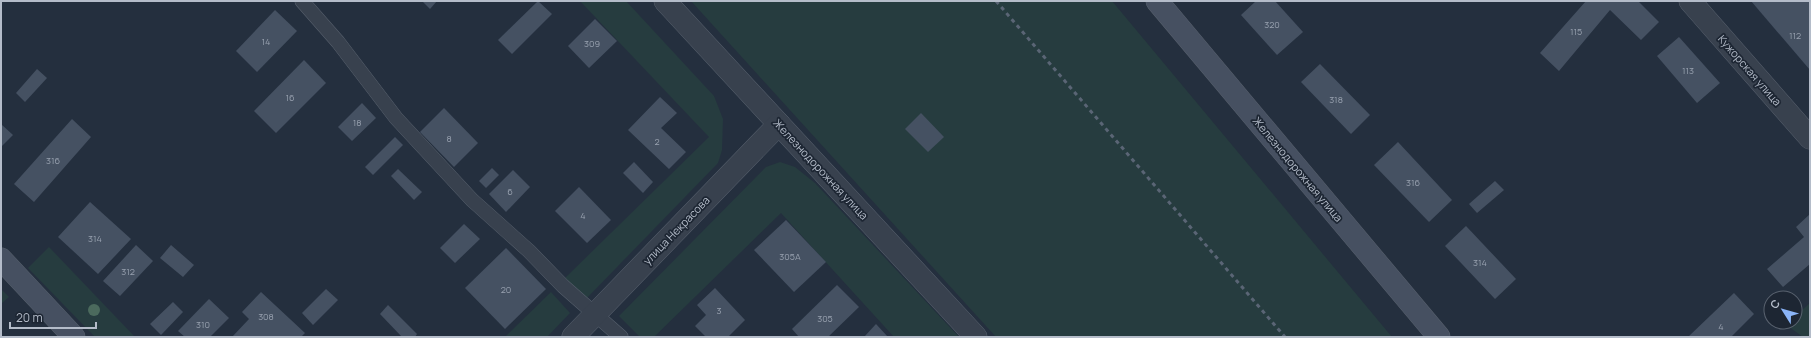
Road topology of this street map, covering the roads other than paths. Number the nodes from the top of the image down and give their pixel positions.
1 (302, 1) edge
2 (665, 1) edge
3 (1157, 1) edge
4 (1690, 1) edge
5 (778, 124) junction
6 (1810, 138) edge
7 (1, 259) edge
8 (595, 314) junction
9 (74, 337) edge
10 (573, 337) edge
11 (621, 337) edge
12 (976, 337) edge
13 (1439, 337) edge

1 - 8 lane
2 - 5 street, Железнодорожная улица
3 - 13 main road, Железнодорожная улица
4 - 6 street, Кужорская улица
5 - 8 street, улица Некрасова
5 - 12 street, Железнодорожная улица
7 - 9 main road
8 - 10 street, улица Некрасова
8 - 11 lane

